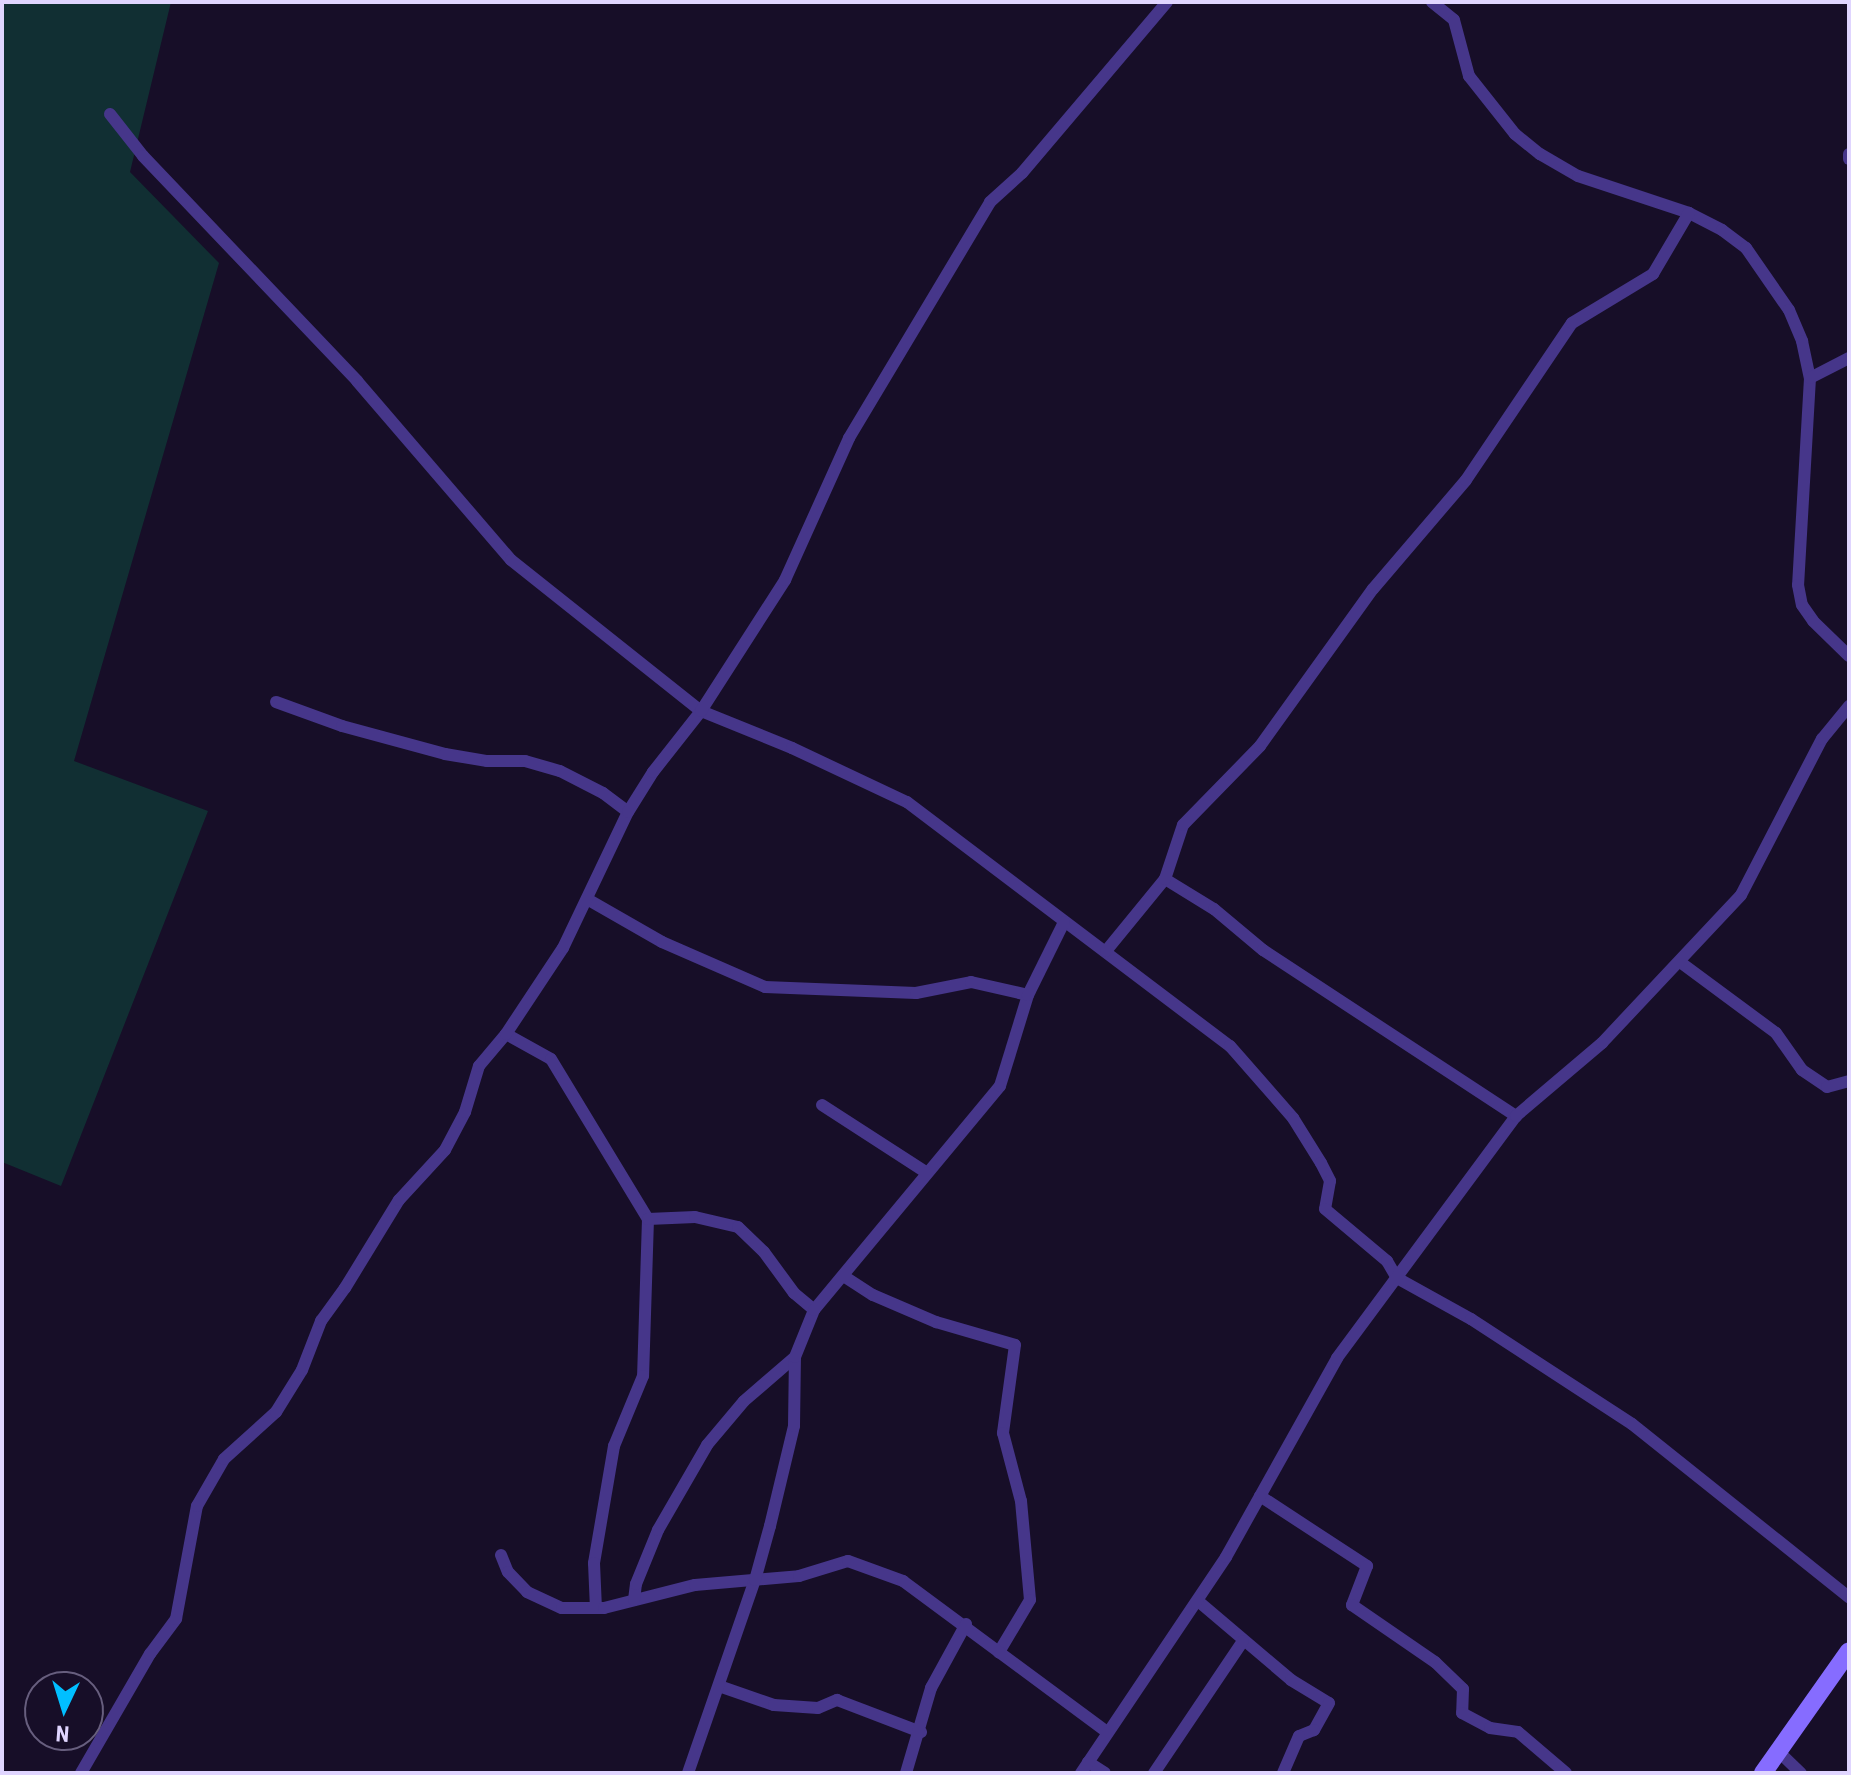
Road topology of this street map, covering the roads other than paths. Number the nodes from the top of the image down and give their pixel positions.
1 (1167, 2) edge
2 (1432, 2) edge
3 (110, 114) dead end
4 (1689, 213) junction
5 (1849, 358) edge
6 (1810, 378) junction
7 (1849, 656) edge
8 (276, 702) dead end
9 (1849, 706) edge
10 (701, 711) junction
11 (628, 812) junction
12 (1165, 879) junction
13 (587, 899) junction
14 (1064, 922) junction
15 (1106, 951) junction
16 (1680, 962) junction
17 (1028, 995) junction
18 (506, 1034) junction
19 (1849, 1081) edge
20 (822, 1105) dead end
21 (1516, 1116) junction
22 (927, 1173) junction
23 (648, 1219) junction
24 (845, 1277) junction
25 (1397, 1278) junction
26 (814, 1310) junction
27 (795, 1357) junction
28 (1260, 1496) junction
29 (501, 1555) dead end
30 (755, 1580) junction
31 (1849, 1597) edge
32 (634, 1600) junction
33 (1198, 1601) junction
34 (596, 1608) junction
35 (966, 1624) junction
36 (1243, 1641) junction
37 (1849, 1651) edge
38 (999, 1652) junction
39 (719, 1686) junction
40 (921, 1732) junction
41 (1107, 1732) junction
42 (1778, 1751) junction
43 (1084, 1768) edge
44 (81, 1773) edge
45 (688, 1773) edge
46 (906, 1773) edge
47 (1105, 1773) edge
48 (1154, 1773) edge
49 (1283, 1773) edge
50 (1566, 1773) edge
51 (1763, 1773) edge
52 (1801, 1773) edge

1 - 10 street
2 - 4 street
3 - 10 street
4 - 6 street
4 - 12 street
5 - 6 street
6 - 7 street
8 - 11 street
9 - 16 street
10 - 11 street
10 - 14 street
11 - 13 street
12 - 15 street
12 - 21 street
13 - 17 street
13 - 18 street
14 - 15 street
14 - 17 street
15 - 25 street
16 - 19 street
16 - 21 street
17 - 22 street
18 - 23 street
18 - 44 street
20 - 22 street
21 - 25 street
22 - 24 street
23 - 26 street
23 - 34 street
24 - 26 street
24 - 38 street
25 - 28 street
25 - 31 street
26 - 27 street
27 - 30 street
27 - 32 street
28 - 33 street
28 - 50 street
29 - 34 street
30 - 32 street
30 - 35 street
30 - 39 street
32 - 34 street
33 - 36 street
33 - 41 street
35 - 38 street
35 - 40 street
36 - 48 street
36 - 49 street
37 - 42 main road
38 - 41 street
39 - 40 street
39 - 45 street
40 - 46 street
41 - 43 street
42 - 51 main road
42 - 52 street
43 - 47 street

